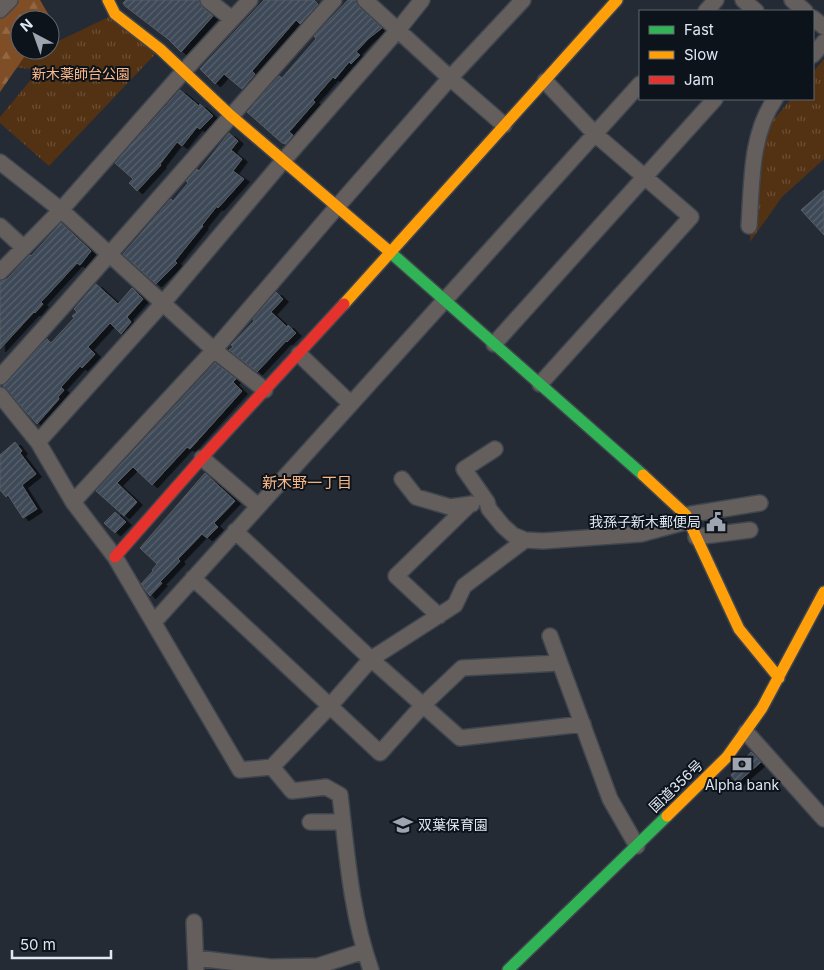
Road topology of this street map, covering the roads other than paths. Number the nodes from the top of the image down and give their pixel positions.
1 (10, 0) edge
2 (108, 0) edge
3 (208, 0) edge
4 (250, 0) edge
5 (334, 0) edge
6 (365, 0) edge
7 (422, 0) edge
8 (523, 0) edge
9 (617, 0) edge
10 (716, 0) edge
11 (743, 0) edge
12 (792, 0) edge
13 (0, 10) edge
14 (707, 10) edge
15 (755, 10) edge
16 (804, 10) edge
17 (232, 19) junction
18 (814, 19) edge
19 (824, 27) edge
20 (398, 30) junction
21 (824, 42) edge
22 (814, 54) edge
23 (183, 72) junction
24 (450, 78) junction
25 (545, 81) junction
26 (639, 85) edge
27 (714, 100) edge
28 (775, 100) edge
29 (230, 116) junction
30 (504, 125) junction
31 (595, 134) junction
32 (283, 161) junction
33 (0, 162) edge
34 (645, 176) junction
35 (336, 208) junction
36 (61, 210) junction
37 (0, 226) edge
38 (749, 226) dead end
39 (24, 248) junction
40 (389, 252) junction
41 (110, 255) junction
42 (0, 272) edge
43 (445, 300) junction
44 (162, 302) junction
45 (494, 344) junction
46 (214, 350) junction
47 (299, 354) junction
48 (0, 377) edge
49 (540, 384) junction
50 (265, 390) junction
51 (0, 395) edge
52 (350, 404) junction
53 (38, 442) junction
54 (495, 450) dead end
55 (202, 458) junction
56 (402, 479) dead end
57 (74, 502) junction
58 (487, 502) junction
59 (760, 503) dead end
60 (470, 504) junction
61 (258, 506) junction
62 (688, 518) junction
63 (750, 530) dead end
64 (235, 531) junction
65 (696, 537) junction
66 (525, 540) junction
67 (116, 557) junction
68 (193, 578) junction
69 (824, 592) edge
70 (439, 616) junction
71 (154, 622) junction
72 (550, 636) dead end
73 (371, 659) junction
74 (559, 663) junction
75 (779, 678) junction
76 (423, 705) junction
77 (329, 707) junction
78 (583, 724) junction
79 (746, 732) junction
80 (272, 768) junction
81 (824, 819) edge
82 (310, 822) dead end
83 (343, 822) junction
84 (636, 846) junction
85 (194, 922) dead end
86 (364, 951) junction
87 (196, 964) edge
88 (371, 970) edge
89 (508, 970) edge

1 - 13 street
2 - 23 main road
3 - 17 street
4 - 17 street
5 - 29 street
6 - 20 street
7 - 20 street
8 - 24 street
9 - 25 main road
10 - 14 street
11 - 15 street
12 - 16 street
17 - 23 street
18 - 19 street
20 - 24 street
20 - 32 street
21 - 22 street
23 - 29 main road
23 - 36 street
24 - 30 street
24 - 35 street
25 - 30 main road
25 - 31 street
26 - 31 street
27 - 34 street
28 - 38 street
29 - 32 main road
29 - 41 street
30 - 40 main road
31 - 34 street
31 - 43 street
32 - 35 main road
32 - 44 street
33 - 36 street
34 - 45 street
34 - 49 street
35 - 40 main road
35 - 46 street
36 - 39 street
36 - 41 street
37 - 39 street
39 - 42 street
40 - 43 main road
40 - 47 main road
41 - 44 street
41 - 48 street
43 - 45 main road
43 - 52 street
44 - 46 street
44 - 53 street
45 - 49 main road
46 - 50 street
46 - 57 street
47 - 50 main road
47 - 52 street
49 - 62 main road
50 - 55 main road
51 - 53 street
52 - 61 street
53 - 57 street
54 - 58 street
55 - 61 street
55 - 67 main road
56 - 60 street
57 - 67 street
58 - 60 street
58 - 66 street
59 - 62 street
60 - 70 street
61 - 64 street
62 - 65 main road
62 - 66 street
63 - 65 street
64 - 68 street
64 - 73 street
65 - 75 main road
66 - 70 street
67 - 71 street
68 - 71 street
68 - 77 street
69 - 75 main road, 国道356号
70 - 73 street
71 - 80 street
72 - 74 street
73 - 76 street
73 - 77 street
74 - 76 street
74 - 78 street
75 - 79 main road, 国道356号
76 - 77 street
76 - 78 street
77 - 80 street
78 - 84 street
79 - 81 street
79 - 84 main road, 国道356号
80 - 83 street
82 - 83 street
83 - 86 street
84 - 89 main road, 国道356号
85 - 87 street
86 - 87 street
86 - 88 street

